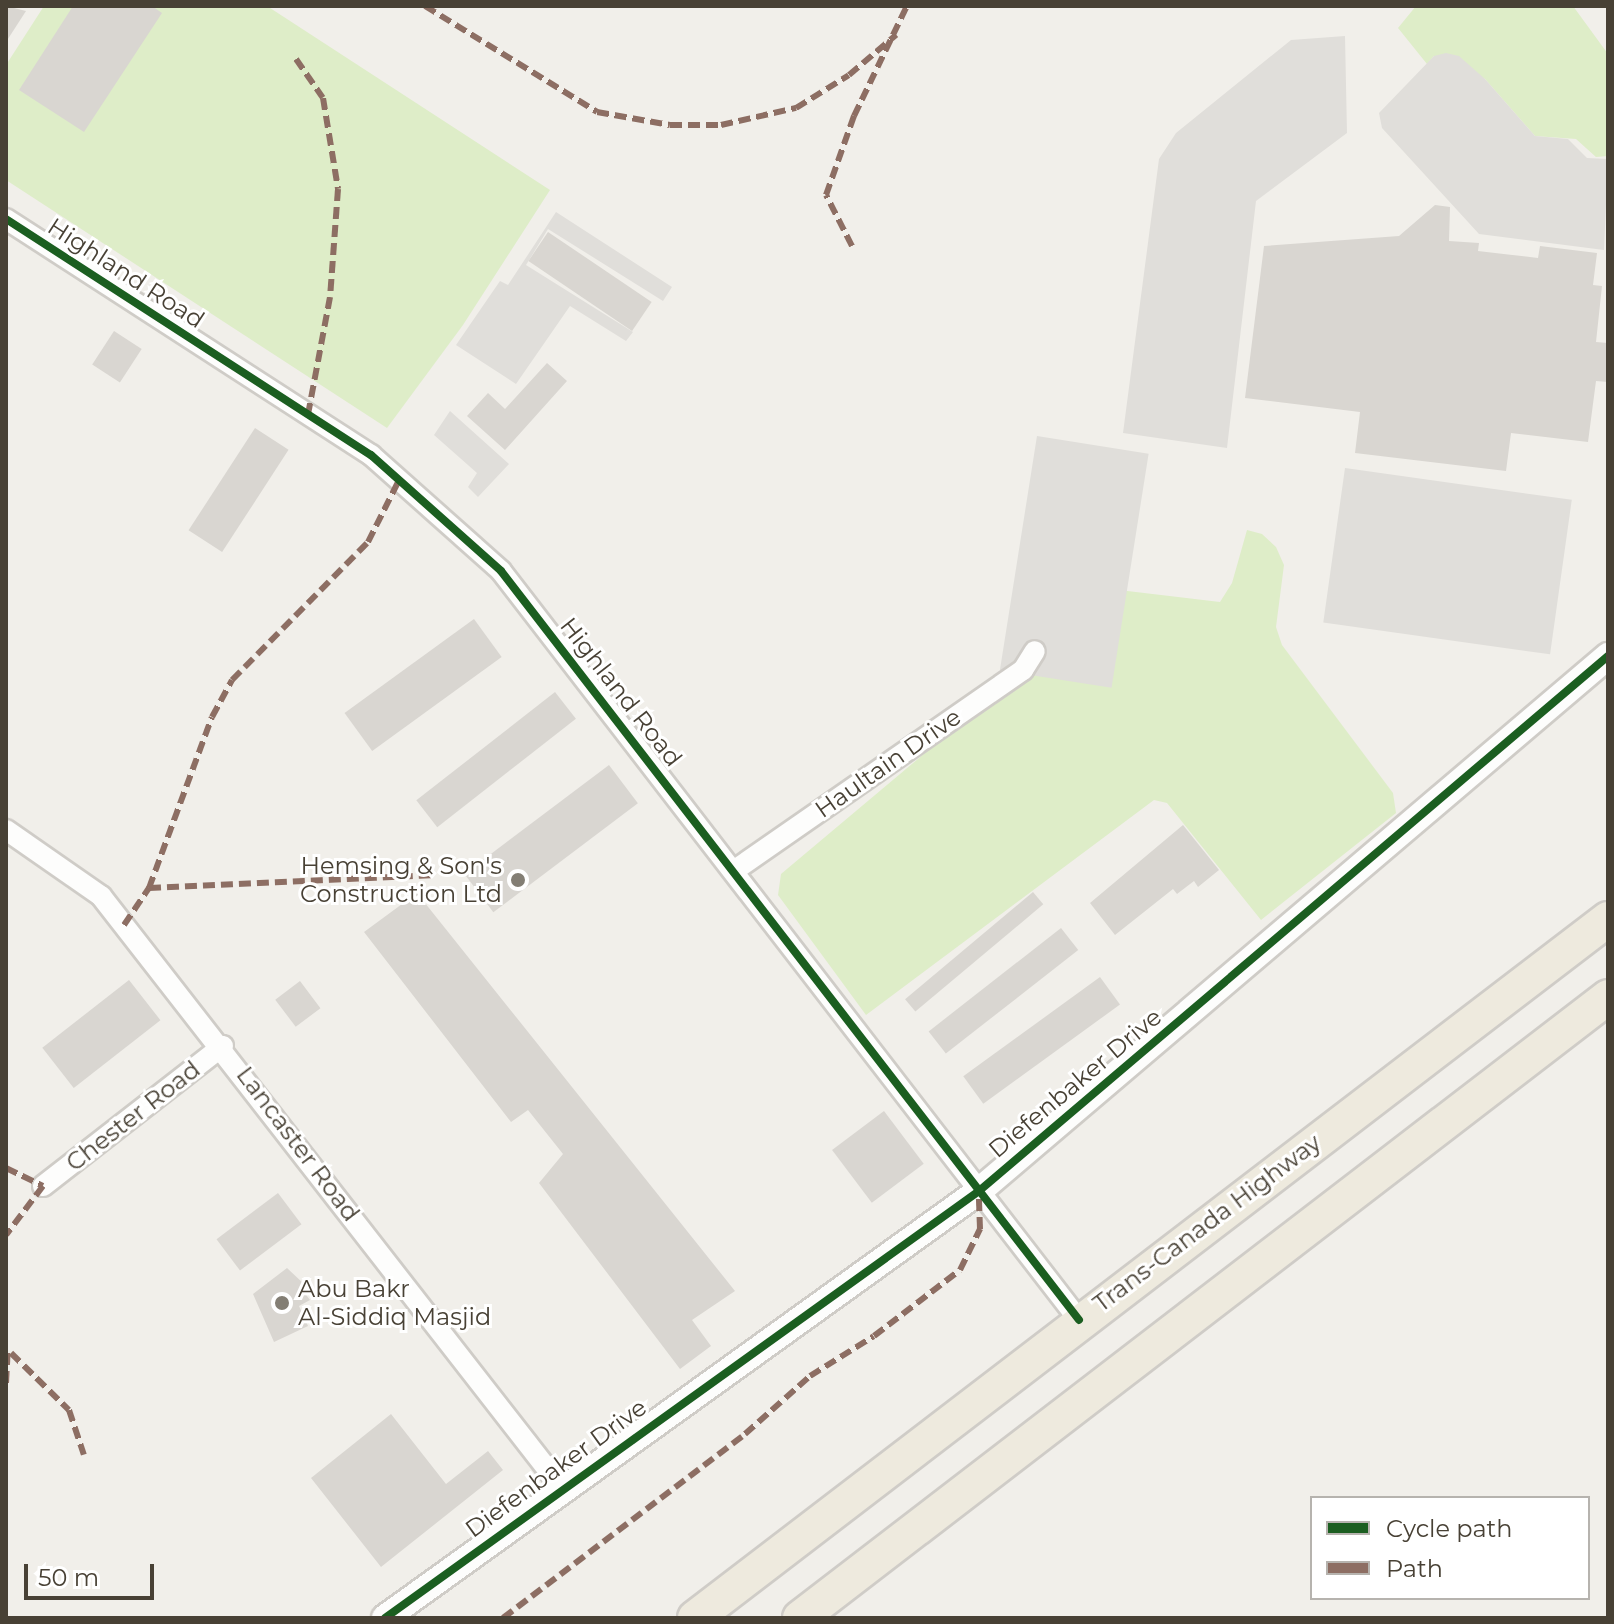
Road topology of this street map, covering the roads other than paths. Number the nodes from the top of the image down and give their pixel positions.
1 (6, 219) edge
2 (1035, 651) dead end
3 (1608, 656) edge
4 (6, 830) edge
5 (735, 870) junction
6 (1608, 919) edge
7 (1608, 997) edge
8 (1608, 1022) edge
9 (223, 1046) junction
10 (1444, 1125) junction
11 (43, 1186) dead end
12 (979, 1191) junction
13 (1079, 1320) junction
14 (562, 1488) junction
15 (385, 1618) edge
16 (695, 1618) edge
17 (800, 1618) edge

1 - 5 street, Highland Road
2 - 5 street, Haultain Drive
3 - 12 street, Diefenbaker Drive
4 - 9 street, Lancaster Road
5 - 12 street, Highland Road
6 - 13 highway, Trans-Canada Highway
7 - 10 highway
8 - 10 highway
9 - 11 street, Chester Road
9 - 14 street, Lancaster Road
10 - 17 highway
12 - 13 street, Highland Road
12 - 14 street, Diefenbaker Drive
13 - 16 highway, Trans-Canada Highway
14 - 15 street, Diefenbaker Drive

